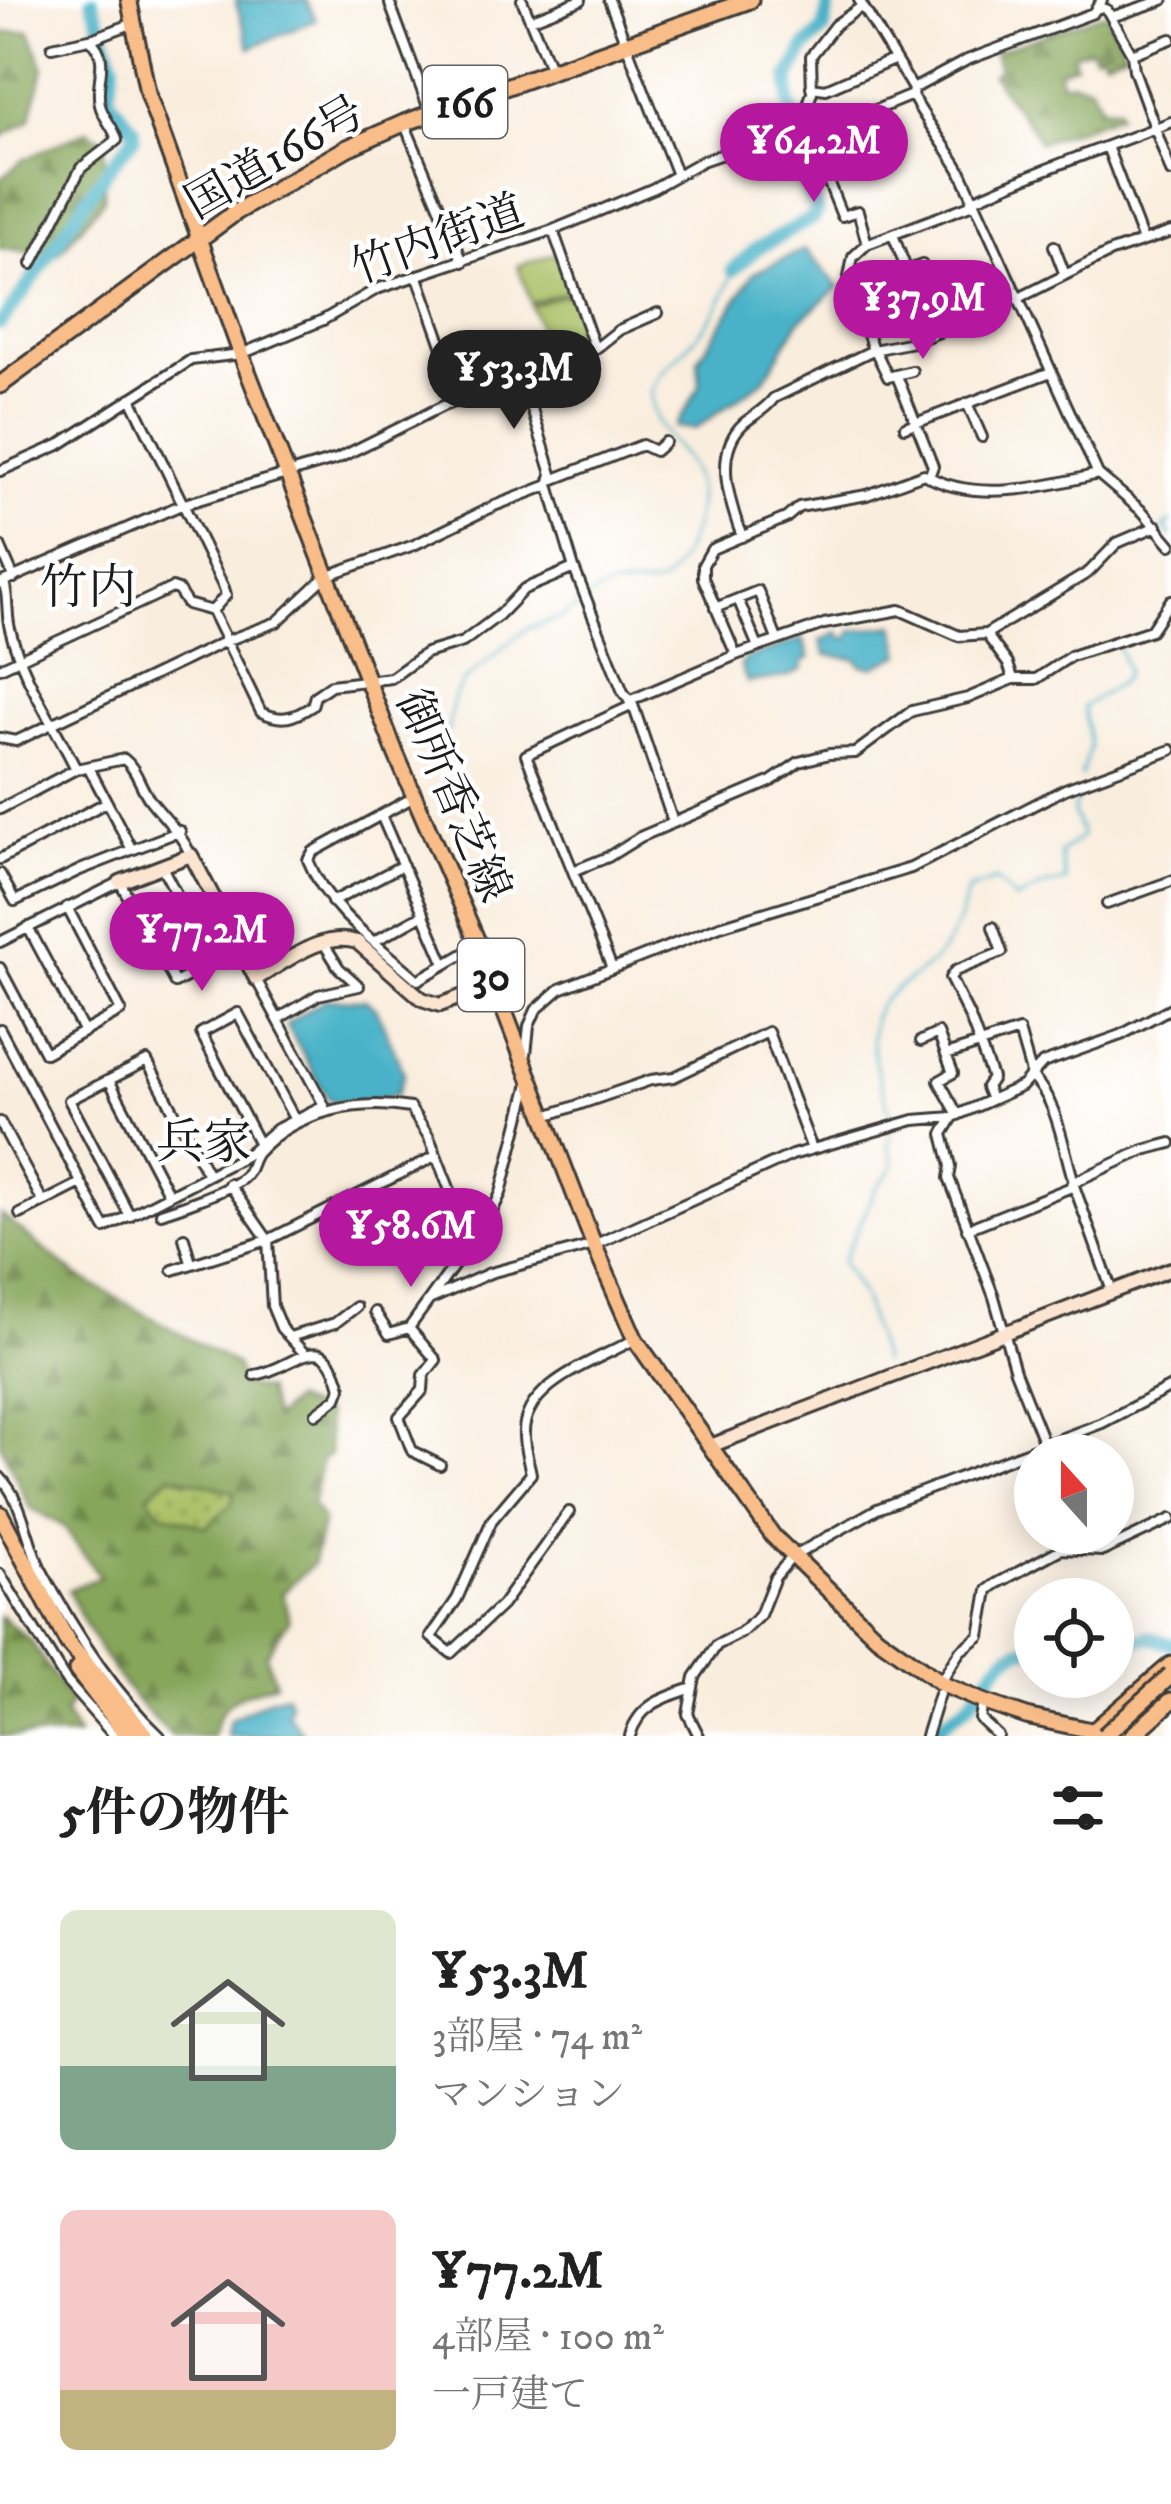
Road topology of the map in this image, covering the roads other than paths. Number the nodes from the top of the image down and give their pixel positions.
1 (129, 0) edge
2 (522, 0) edge
3 (580, 0) edge
4 (609, 0) edge
5 (1156, 1) edge
6 (740, 2) edge
7 (860, 3) edge
8 (1101, 3) edge
9 (390, 4) dead end
10 (1112, 17) junction
11 (530, 20) junction
12 (134, 23) junction
13 (92, 39) junction
14 (1171, 39) edge
15 (627, 43) junction
16 (52, 47) dead end
17 (1132, 54) junction
18 (893, 60) junction
19 (551, 72) junction
20 (811, 88) junction
21 (912, 92) junction
22 (430, 114) junction
23 (1171, 122) edge
24 (404, 123) junction
25 (1155, 128) junction
26 (803, 131) junction
27 (1108, 149) junction
28 (1171, 172) edge
29 (677, 175) junction
30 (972, 202) junction
31 (553, 230) junction
32 (1171, 232) edge
33 (892, 235) junction
34 (198, 240) junction
35 (1143, 241) junction
36 (867, 244) junction
37 (1054, 246) dead end
38 (463, 262) junction
39 (32, 264) dead end
40 (1066, 275) junction
41 (418, 277) junction
42 (1016, 297) junction
43 (658, 313) dead end
44 (977, 316) dead end
45 (963, 323) dead end
46 (949, 328) junction
47 (595, 349) junction
48 (874, 350) junction
49 (241, 354) junction
50 (913, 370) dead end
51 (1051, 371) junction
52 (897, 376) junction
53 (521, 377) junction
54 (0, 385) edge
55 (130, 398) junction
56 (461, 399) junction
57 (967, 403) junction
58 (916, 422) junction
59 (904, 427) dead end
60 (982, 437) dead end
61 (665, 442) dead end
62 (0, 471) edge
63 (288, 473) junction
64 (1098, 474) junction
65 (929, 477) junction
66 (550, 482) junction
67 (181, 505) junction
68 (1157, 526) junction
69 (742, 537) junction
70 (1171, 545) edge
71 (0, 546) edge
72 (574, 568) junction
73 (326, 576) junction
74 (6, 581) edge
75 (738, 598) junction
76 (1171, 600) edge
77 (715, 608) junction
78 (212, 611) junction
79 (986, 634) junction
80 (777, 639) junction
81 (226, 640) junction
82 (758, 646) junction
83 (736, 655) junction
84 (21, 658) junction
85 (0, 668) edge
86 (1013, 679) junction
87 (367, 682) junction
88 (631, 703) junction
89 (54, 723) junction
90 (0, 738) edge
91 (1171, 750) edge
92 (89, 768) junction
93 (76, 769) junction
94 (414, 797) junction
95 (107, 802) junction
96 (0, 808) edge
97 (382, 815) junction
98 (673, 822) junction
99 (180, 831) junction
100 (131, 848) junction
101 (191, 855) junction
102 (0, 859) edge
103 (403, 865) junction
104 (162, 866) junction
105 (574, 871) junction
106 (0, 874) edge
107 (1171, 881) edge
108 (120, 882) junction
109 (332, 902) junction
110 (1107, 904) dead end
111 (67, 907) junction
112 (424, 914) junction
113 (28, 927) junction
114 (993, 927) dead end
115 (375, 941) junction
116 (0, 942) edge
117 (323, 942) junction
118 (479, 945) junction
119 (445, 964) junction
120 (0, 968) edge
121 (612, 968) junction
122 (256, 979) junction
123 (494, 984) junction
124 (1171, 1008) edge
125 (278, 1019) junction
126 (0, 1029) edge
127 (84, 1032) junction
128 (921, 1041) dead end
129 (979, 1043) junction
130 (10, 1048) junction
131 (0, 1053) edge
132 (946, 1055) junction
133 (528, 1069) junction
134 (1030, 1074) junction
135 (109, 1080) junction
136 (991, 1100) junction
137 (546, 1116) junction
138 (955, 1116) junction
139 (295, 1120) junction
140 (0, 1122) edge
141 (1171, 1143) edge
142 (259, 1144) junction
143 (812, 1149) junction
144 (436, 1156) junction
145 (208, 1175) junction
146 (81, 1183) junction
147 (1074, 1183) junction
148 (229, 1184) junction
149 (170, 1196) junction
150 (43, 1202) junction
151 (161, 1213) dead end
152 (20, 1214) dead end
153 (130, 1216) junction
154 (968, 1229) junction
155 (184, 1238) dead end
156 (268, 1240) junction
157 (470, 1243) junction
158 (594, 1245) junction
159 (191, 1263) junction
160 (1171, 1269) edge
161 (173, 1270) dead end
162 (1112, 1292) junction
163 (431, 1299) junction
164 (356, 1306) dead end
165 (375, 1312) dead end
166 (409, 1328) junction
167 (1004, 1333) junction
168 (291, 1336) junction
169 (635, 1339) junction
170 (304, 1352) junction
171 (255, 1375) dead end
172 (1171, 1387) edge
173 (316, 1414) dead end
174 (1039, 1434) edge
175 (1080, 1434) edge
176 (713, 1445) junction
177 (1014, 1462) edge
178 (440, 1465) dead end
179 (0, 1477) edge
180 (569, 1512) dead end
181 (1, 1516) edge
182 (1171, 1519) edge
183 (1134, 1536) edge
184 (1052, 1554) edge
185 (792, 1557) junction
186 (0, 1574) edge
187 (1171, 1664) edge
188 (1171, 1675) edge
189 (944, 1676) dead end
190 (690, 1690) junction
191 (939, 1694) dead end
192 (984, 1702) junction
193 (1171, 1702) edge
194 (1096, 1735) edge
195 (114, 1736) edge
196 (128, 1736) edge
197 (146, 1736) edge
198 (160, 1736) edge
199 (630, 1736) edge
200 (699, 1736) edge
201 (926, 1736) edge
202 (998, 1736) edge
203 (1118, 1736) edge
204 (1132, 1736) edge

1 - 12 main road, 御所香芝線 / 30
2 - 11 street
3 - 11 street
4 - 15 street
5 - 10 street
6 - 15 highway, 国道166号 / 166
7 - 18 street
7 - 20 street
8 - 10 street
8 - 21 street, 竹内街道
9 - 22 street
10 - 17 street
11 - 19 street
12 - 13 street
12 - 34 main road, 御所香芝線 / 30
13 - 16 street
13 - 39 street
14 - 17 street
15 - 19 highway, 国道166号 / 166
15 - 29 street
17 - 25 street
18 - 20 street
18 - 21 street
19 - 22 highway, 国道166号 / 166
20 - 26 street
21 - 26 street, 竹内街道
21 - 30 street
22 - 24 highway, 国道166号 / 166
23 - 25 street
24 - 34 highway, 国道166号 / 166
24 - 38 street
25 - 27 street
25 - 28 street
26 - 29 street, 竹内街道
26 - 36 street
27 - 30 street
27 - 35 street
29 - 31 street, 竹内街道
30 - 33 street
30 - 42 street
31 - 38 street, 竹内街道
31 - 47 street
32 - 35 street
33 - 36 street
33 - 46 street
34 - 49 main road, 御所香芝線 / 30
34 - 54 highway, 国道166号 / 166
35 - 40 street
36 - 48 street
37 - 40 street
38 - 41 street, 竹内街道
40 - 42 street
41 - 49 street, 竹内街道
41 - 56 street
42 - 44 street
42 - 51 street
43 - 47 street
45 - 46 street
46 - 48 street
47 - 53 street
48 - 52 street
48 - 69 street
49 - 55 street, 竹内街道
49 - 63 main road, 御所香芝線 / 30
50 - 52 street
51 - 57 street
51 - 64 street
52 - 58 street
53 - 56 street
53 - 66 street
55 - 62 street, 竹内街道
55 - 67 street
56 - 63 street
57 - 58 street
57 - 60 street
58 - 59 street
58 - 65 street
61 - 66 street
63 - 67 street
63 - 73 main road, 御所香芝線 / 30
64 - 65 street
64 - 68 street
65 - 69 street
66 - 72 street
66 - 73 street
67 - 74 street
67 - 78 street
68 - 70 street
68 - 79 street
69 - 77 street
71 - 74 street
72 - 87 street
72 - 88 street
73 - 81 street
73 - 87 main road, 御所香芝線 / 30
74 - 84 street
75 - 77 street
75 - 80 street
75 - 82 street
76 - 86 street
77 - 83 street
78 - 81 street
78 - 84 street
79 - 80 street
79 - 86 street
80 - 82 street
81 - 87 street
81 - 89 street
82 - 83 street
83 - 88 street
84 - 85 street
84 - 89 street
86 - 98 street
87 - 94 main road, 御所香芝線 / 30
88 - 98 street
88 - 105 street
89 - 90 street
89 - 93 street
91 - 121 street
92 - 93 street
92 - 95 street
92 - 99 street
93 - 96 street
94 - 97 street
94 - 118 main road, 御所香芝線 / 30
95 - 100 street
95 - 102 street
97 - 103 street
97 - 109 street
98 - 105 street
99 - 100 street
99 - 101 street
100 - 106 street
101 - 104 street
101 - 122 street
103 - 109 street
103 - 112 street
104 - 108 street
104 - 108 street
105 - 121 street
107 - 110 street
108 - 111 street
109 - 115 street
111 - 113 street
111 - 127 street
112 - 115 street
112 - 119 street
113 - 116 street
113 - 127 street
114 - 129 street
115 - 119 street
117 - 122 street
117 - 123 street
117 - 125 street
118 - 119 street
118 - 123 main road, 御所香芝線 / 30
120 - 127 street
121 - 133 street
122 - 125 street
123 - 133 main road, 御所香芝線 / 30
124 - 134 street
125 - 139 street
126 - 130 street
128 - 132 street
129 - 132 street
129 - 134 street
129 - 136 street
130 - 131 street
130 - 146 street
132 - 138 street
133 - 137 main road, 御所香芝線 / 30
133 - 157 street
134 - 136 street
134 - 147 street
135 - 145 street
135 - 149 street
135 - 153 street
136 - 138 street
137 - 143 street
137 - 158 main road, 御所香芝線 / 30
138 - 143 street
138 - 154 street
139 - 142 street
139 - 142 street
140 - 150 street
141 - 147 street
142 - 145 street
143 - 158 street
144 - 148 street
144 - 156 street
144 - 157 street
145 - 149 street
146 - 150 street
146 - 153 street
147 - 154 street
147 - 162 street
148 - 151 street
148 - 156 street
149 - 153 street
150 - 152 street
154 - 167 street
155 - 159 street
156 - 159 street
156 - 168 street
157 - 163 street
158 - 163 street
158 - 169 main road, 御所香芝線 / 30
159 - 161 street
160 - 162 street
162 - 167 street
163 - 166 street
164 - 168 street
165 - 166 street
166 - 178 street
167 - 174 street
167 - 176 street
168 - 170 street
169 - 176 main road, 御所香芝線 / 30
169 - 180 street
170 - 171 street
170 - 173 street
172 - 175 street
176 - 185 main road, 御所香芝線 / 30
177 - 185 street
179 - 198 street
181 - 196 highway
181 - 197 highway
182 - 183 street
184 - 189 street
185 - 190 street
185 - 192 main road, 御所香芝線 / 30
186 - 195 street
187 - 194 highway
188 - 194 highway, bridge
190 - 199 street
190 - 200 street
191 - 201 street
192 - 194 main road, 御所香芝線 / 30
192 - 202 street
193 - 204 highway
194 - 203 main road, 御所香芝線 / 30

